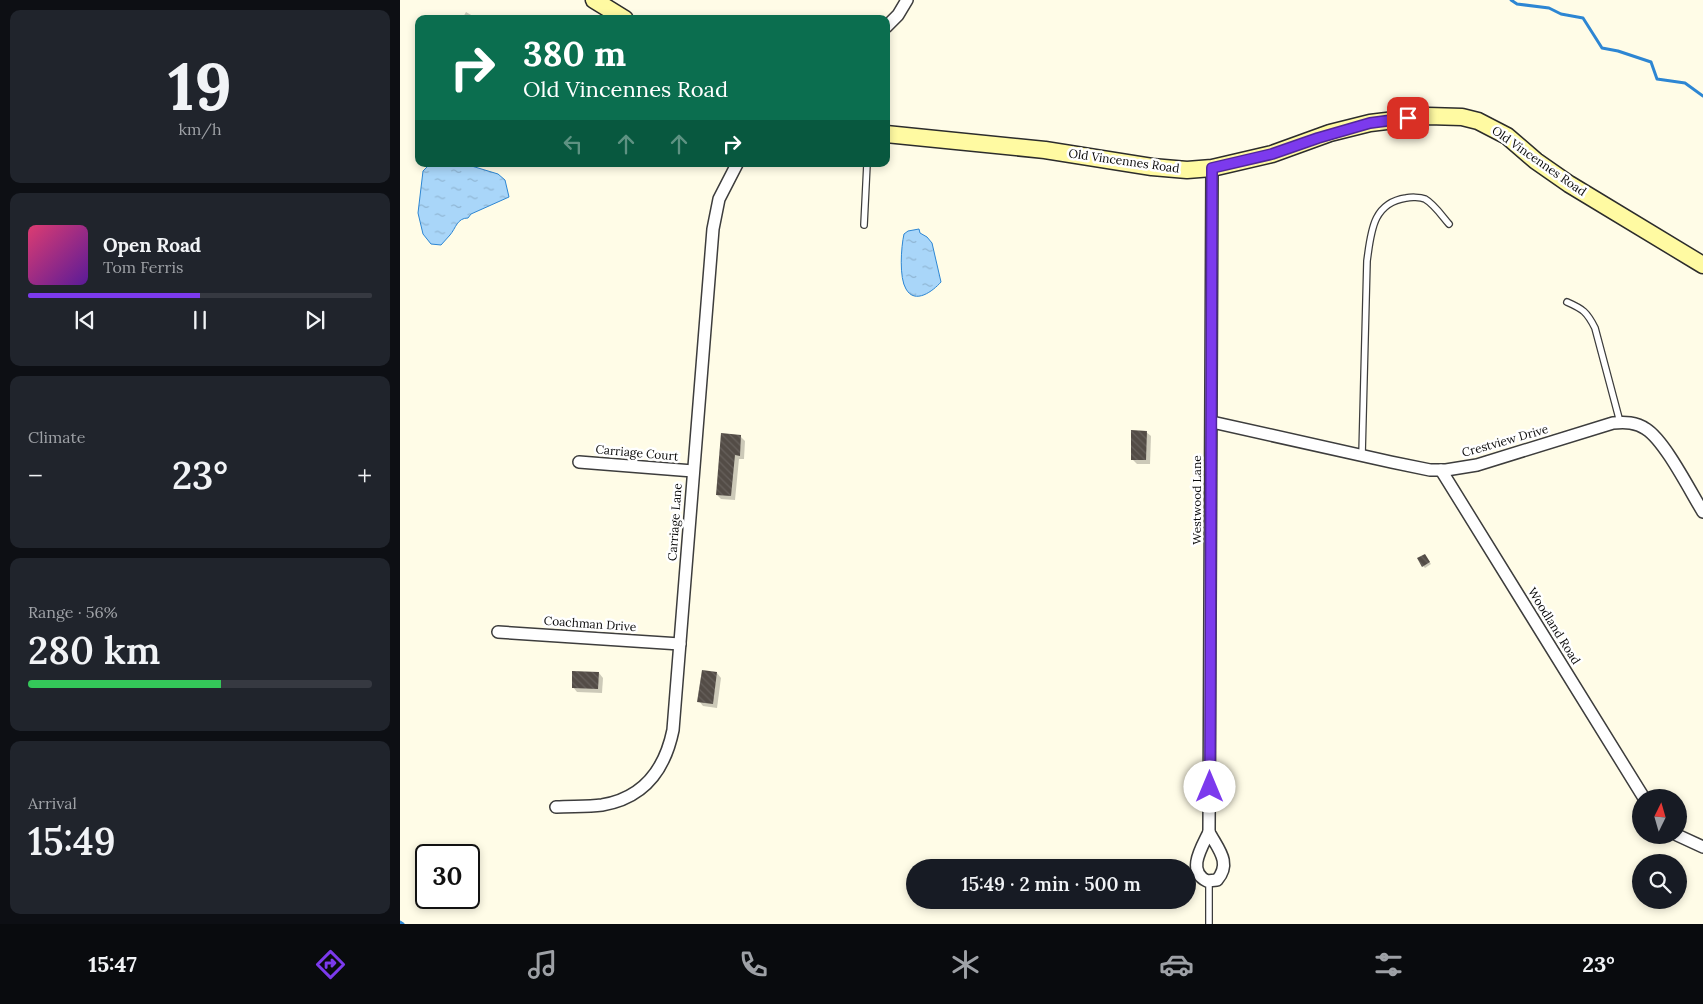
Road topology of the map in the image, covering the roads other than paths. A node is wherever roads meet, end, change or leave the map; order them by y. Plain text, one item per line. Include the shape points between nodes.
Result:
1 (594, 0) edge
2 (907, 0) edge
3 (618, 15) edge
4 (890, 23) edge
5 (890, 134) edge
6 (735, 167) edge
7 (867, 167) edge
8 (1212, 168) junction
9 (1449, 224) dead end
10 (864, 225) dead end
11 (1703, 265) edge
12 (1567, 302) dead end
13 (1212, 422) junction
14 (1620, 422) junction
15 (1362, 455) junction
16 (580, 462) dead end
17 (1441, 470) junction
18 (693, 471) junction
19 (1703, 512) edge
20 (498, 632) dead end
21 (680, 644) junction
22 (1638, 789) edge
23 (556, 806) dead end
24 (1208, 832) junction
25 (1688, 840) edge
26 (1703, 847) edge
27 (1209, 881) junction
28 (1209, 924) edge

1 - 3 street
2 - 4 street
5 - 8 street, Old Vincennes Road via 1045,150 1187,170
6 - 18 street, Carriage Lane via 719,199 712,229
7 - 10 lane
8 - 11 street, Old Vincennes Road via 1272,154 1370,123 1428,116 1462,117 1478,121 1507,136 1569,184
8 - 13 street, Westwood Lane
9 - 15 lane via 1424,199 1410,197 1395,199 1376,217 1367,261
12 - 14 lane via 1589,315
13 - 15 street, Crestview Drive
13 - 24 street, Westwood Lane
14 - 17 street, Crestview Drive via 1477,465
14 - 19 street via 1635,424 1653,434
15 - 17 street, Crestview Drive
16 - 18 street, Carriage Court
17 - 22 street, Woodland Road
18 - 21 street, Carriage Lane
20 - 21 street, Coachman Drive
21 - 23 street, Carriage Lane via 673,730 658,771 638,790 616,802
24 - 27 street, Westwood Lane via 1196,871 1203,880
24 - 27 street via 1224,864 1224,871 1216,880
25 - 26 street
27 - 28 lane

